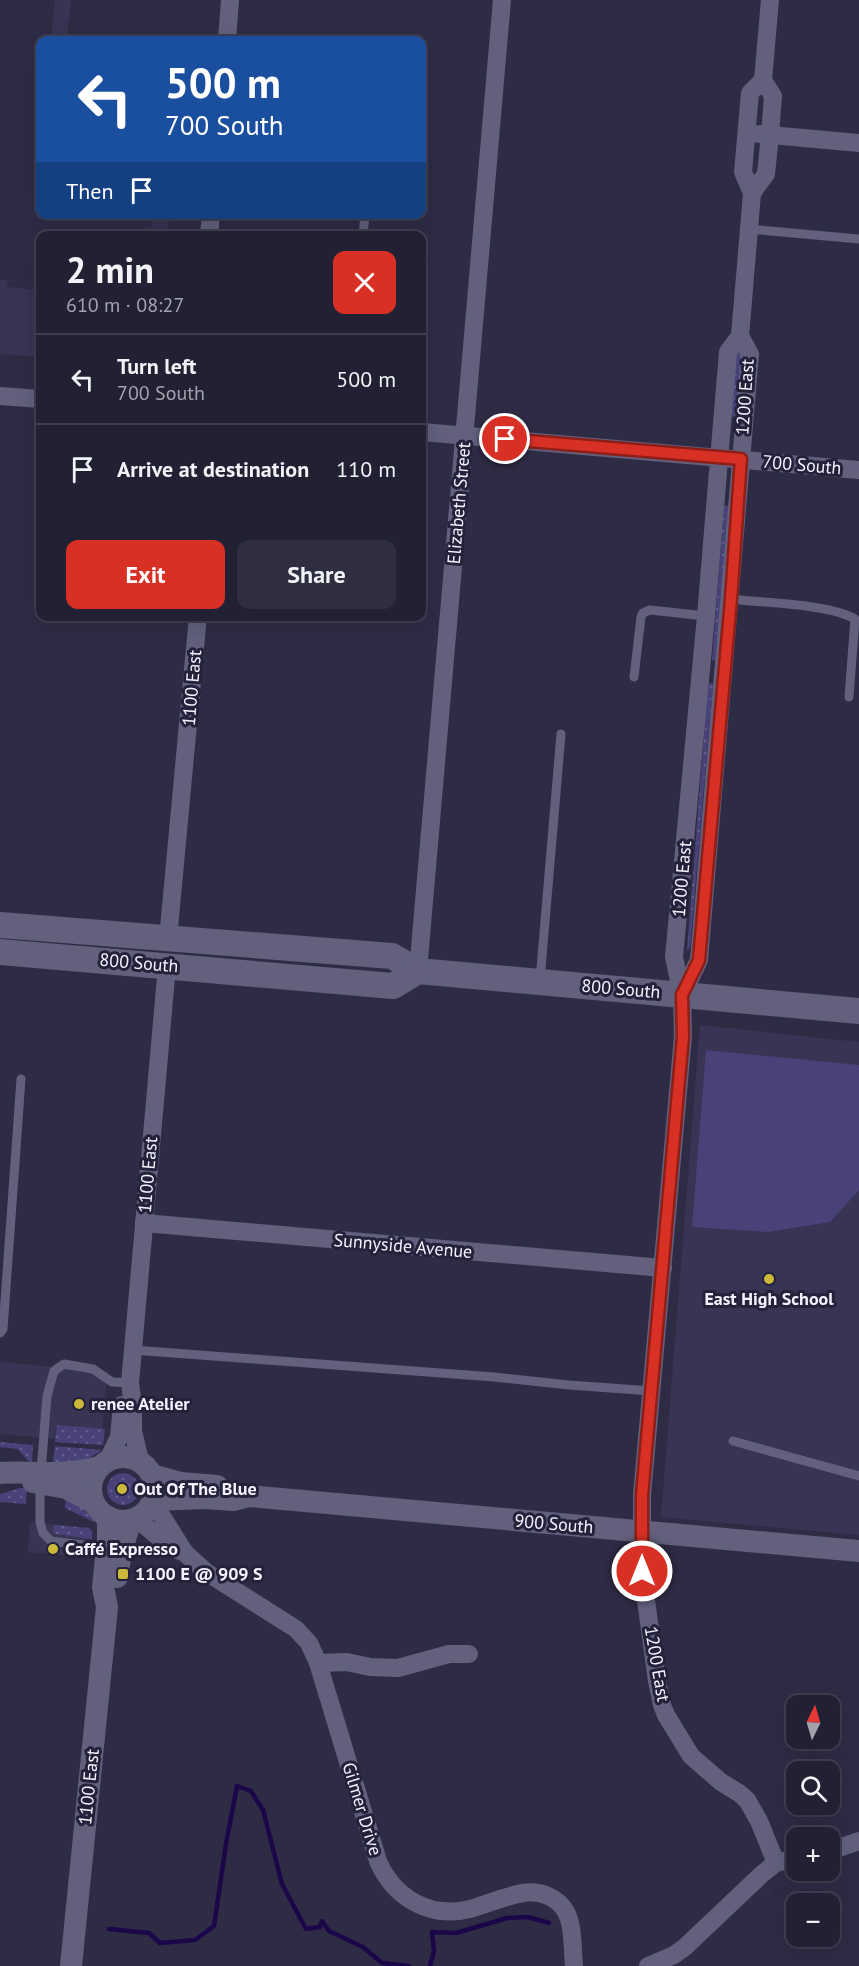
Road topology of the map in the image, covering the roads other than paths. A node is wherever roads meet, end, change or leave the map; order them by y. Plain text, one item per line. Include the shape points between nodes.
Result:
1 (230, 0) edge
2 (502, 0) edge
3 (770, 0) edge
4 (227, 36) edge
5 (763, 80) junction
6 (746, 133) junction
7 (770, 135) junction
8 (859, 143) edge
9 (752, 193) junction
10 (749, 229) junction
11 (859, 239) edge
12 (740, 336) junction
13 (0, 396) edge
14 (36, 399) edge
15 (426, 432) edge
16 (464, 436) junction
17 (720, 458) junction
18 (741, 459) junction
19 (859, 470) edge
20 (731, 599) junction
21 (706, 616) junction
22 (198, 621) edge
23 (701, 670) junction
24 (724, 672) junction
25 (634, 677) dead end
26 (849, 697) dead end
27 (561, 734) dead end
28 (0, 925) edge
29 (168, 939) junction
30 (0, 952) edge
31 (167, 966) junction
32 (418, 971) junction
33 (540, 982) junction
34 (682, 995) junction
35 (859, 1011) edge
36 (21, 1079) dead end
37 (144, 1223) junction
38 (663, 1268) junction
39 (0, 1333) edge
40 (133, 1350) junction
41 (130, 1383) junction
42 (652, 1392) junction
43 (733, 1441) dead end
44 (103, 1464) junction
45 (146, 1468) junction
46 (0, 1475) edge
47 (859, 1476) edge
48 (41, 1477) junction
49 (249, 1496) junction
50 (153, 1501) junction
51 (101, 1510) junction
52 (134, 1519) junction
53 (642, 1532) junction
54 (107, 1548) junction
55 (859, 1551) edge
56 (185, 1552) junction
57 (107, 1607) junction
58 (470, 1654) dead end
59 (318, 1663) junction
60 (859, 1841) edge
61 (840, 1848) edge
62 (786, 1860) edge
63 (776, 1863) junction
64 (72, 1966) edge
65 (574, 1966) edge
66 (648, 1966) edge

1 - 4 street
2 - 16 street, Elizabeth Street
3 - 5 street, 1200 East
5 - 6 street, 1200 East via 750,93
5 - 7 street, 1200 East via 773,96
6 - 7 street
6 - 9 street, 1200 East via 743,172
7 - 8 street
7 - 9 street, 1200 East via 766,174
9 - 10 street, 1200 East
10 - 11 lane
10 - 12 street, 1200 East
12 - 17 street, 1200 East via 728,352
12 - 18 street, 1200 East via 750,354
13 - 14 street
15 - 16 street, 700 South
16 - 17 street, 700 South
16 - 32 street, Elizabeth Street
17 - 18 street, 700 South
17 - 21 street, 1200 East
18 - 19 street, 700 South
18 - 20 street, 1200 East
20 - 24 street, 1200 East
20 - 26 lane via 847,614 855,619
21 - 23 street, 1200 East
21 - 25 lane via 650,610 643,613
22 - 29 street, 1100 East
23 - 24 lane
23 - 34 street, 1200 East via 674,957
24 - 34 street, 1200 East via 699,960
27 - 33 lane
28 - 29 main road, 800 South
29 - 32 main road, 800 South via 392,956
30 - 31 main road, 800 South
31 - 32 main road, 800 South via 393,986
31 - 37 street, 1100 East
32 - 33 main road, 800 South
33 - 34 main road, 800 South
34 - 35 main road, 800 South
34 - 38 street, 1200 East via 683,1036
36 - 39 lane
37 - 38 street, Sunnyside Avenue
37 - 40 street, 1100 East
38 - 42 street, 1200 East
40 - 41 street, 1100 East
40 - 42 lane
41 - 44 street, 1100 East via 118,1437
41 - 45 street, 1100 East via 133,1431
41 - 48 lane via 112,1382 93,1369 64,1364 54,1371 47,1396
42 - 53 street, 1200 East
43 - 47 lane
44 - 45 street via 129,1457
44 - 48 street via 88,1471
44 - 51 street via 92,1480 91,1495
45 - 49 street, 900 South via 182,1483 236,1488
45 - 50 street via 155,1487
46 - 48 street
48 - 51 street
48 - 54 lane via 43,1533 51,1541
49 - 50 street, 900 South via 233,1500
49 - 53 street, 900 South
50 - 52 street via 146,1512
50 - 56 street, Gilmer Drive
51 - 52 street via 123,1521
51 - 54 street, 1100 East
52 - 56 street, Gilmer Drive via 170,1546
52 - 57 street, 1100 East
53 - 55 street, 900 South
53 - 63 street, 1200 East via 642,1571 657,1681 666,1715 691,1756 747,1800
54 - 57 street, 1100 East via 103,1587
56 - 59 street, Gilmer Drive via 206,1572 296,1629 309,1643
57 - 64 street, 1100 East
58 - 59 street via 449,1654 391,1668
59 - 65 street, Gilmer Drive via 378,1862 388,1882 417,1905 442,1911 469,1909 522,1893 543,1893 560,1904 570,1921
60 - 61 street
62 - 63 street
63 - 66 street via 685,1947

